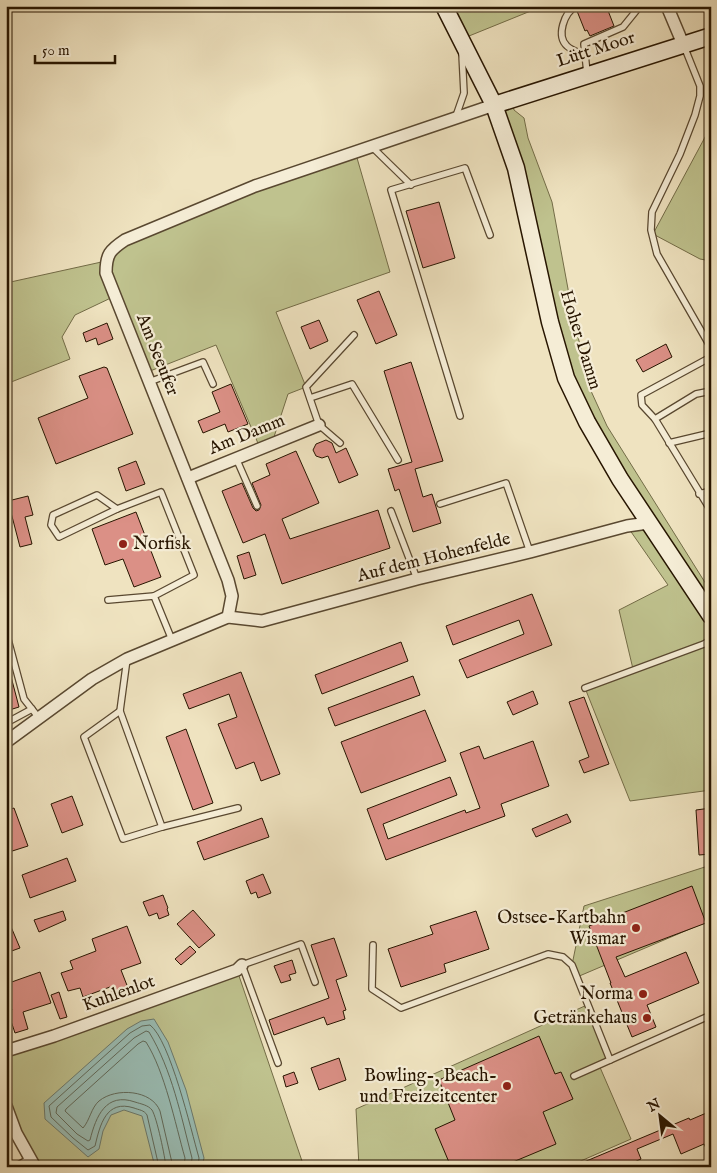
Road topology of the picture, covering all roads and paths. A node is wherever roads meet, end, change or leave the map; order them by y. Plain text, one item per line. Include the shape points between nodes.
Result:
1 (444, 6) edge
2 (576, 6) edge
3 (640, 6) edge
4 (667, 6) edge
5 (711, 36) edge
6 (461, 40) junction
7 (683, 44) junction
8 (585, 56) junction
9 (587, 74) junction
10 (494, 105) junction
11 (455, 119) junction
12 (371, 146) junction
13 (411, 185) junction
14 (490, 235) dead end
15 (354, 335) dead end
16 (711, 348) edge
17 (711, 357) edge
18 (149, 382) junction
19 (214, 384) dead end
20 (711, 391) edge
21 (310, 398) junction
22 (460, 416) dead end
23 (655, 419) junction
24 (319, 424) junction
25 (711, 433) edge
26 (669, 443) junction
27 (340, 444) dead end
28 (236, 458) junction
29 (398, 460) dead end
30 (188, 478) junction
31 (711, 491) edge
32 (699, 494) junction
33 (440, 504) dead end
34 (257, 506) dead end
35 (117, 509) junction
36 (391, 511) dead end
37 (711, 511) edge
38 (648, 523) junction
39 (530, 552) junction
40 (417, 579) junction
41 (154, 596) junction
42 (108, 600) dead end
43 (711, 616) edge
44 (228, 618) junction
45 (6, 632) edge
46 (172, 640) junction
47 (711, 640) edge
48 (127, 659) junction
49 (585, 688) dead end
50 (120, 711) junction
51 (35, 713) junction
52 (6, 723) edge
53 (6, 742) edge
54 (238, 808) dead end
55 (162, 827) junction
56 (373, 945) dead end
57 (242, 966) junction
58 (315, 982) dead end
59 (711, 1015) edge
60 (6, 1051) edge
61 (610, 1060) junction
62 (278, 1063) dead end
63 (574, 1076) dead end
64 (6, 1106) edge
65 (33, 1162) edge
66 (16, 1167) edge

1 - 6 main road, Hoher Damm
2 - 8 lane via 567,16 562,30 563,39 567,46
3 - 8 lane via 623,27 584,44
4 - 7 street
5 - 7 main road, Lütt Moor
6 - 10 main road, Hoher Damm
6 - 11 lane via 464,94
7 - 9 main road, Lütt Moor
7 - 16 lane via 700,86 700,96 680,154 652,212 651,230 657,254
8 - 9 lane
9 - 10 main road, Lütt Moor
10 - 11 street, Am Seeufer
10 - 38 main road, Hoher Damm via 516,168 550,322 566,378 586,422
11 - 12 street, Am Seeufer
12 - 13 lane
12 - 18 street, Am Seeufer via 255,186 125,240 111,250 106,261 106,273
13 - 14 lane via 465,168
13 - 22 lane via 391,190
15 - 21 lane via 306,387
17 - 23 lane via 641,395 642,406
18 - 19 lane via 203,362
18 - 30 street, Am Seeufer
20 - 23 lane via 696,394
21 - 24 lane
21 - 29 lane via 352,384
23 - 26 lane
24 - 27 lane
24 - 28 street, Am Damm
25 - 26 lane
26 - 32 lane
28 - 30 street, Am Damm
28 - 34 lane
30 - 44 street, Am Seeufer via 228,580 232,596
31 - 32 lane
32 - 37 lane
33 - 39 lane via 506,483
35 - 35 lane via 97,495 53,515 51,525 59,537
35 - 41 lane via 161,492 194,576
36 - 40 lane
38 - 39 street, Auf dem Hohenfelde
38 - 43 main road, Hoher Damm
39 - 40 street, Auf dem Hohenfelde
40 - 44 street, Auf dem Hohenfelde via 262,621
41 - 42 lane
41 - 46 lane
44 - 46 street
45 - 51 lane via 24,698
46 - 48 street
47 - 49 lane
48 - 50 lane
48 - 51 street
50 - 55 lane
50 - 55 lane via 84,737 123,839
51 - 52 lane
51 - 53 street
54 - 55 lane
56 - 61 lane via 372,989 401,1008 548,954 563,957 572,965
57 - 58 lane via 301,944
57 - 60 street, Kuhlenlot
57 - 62 lane
59 - 61 lane
61 - 63 lane
64 - 65 street via 16,1133
65 - 66 lane

